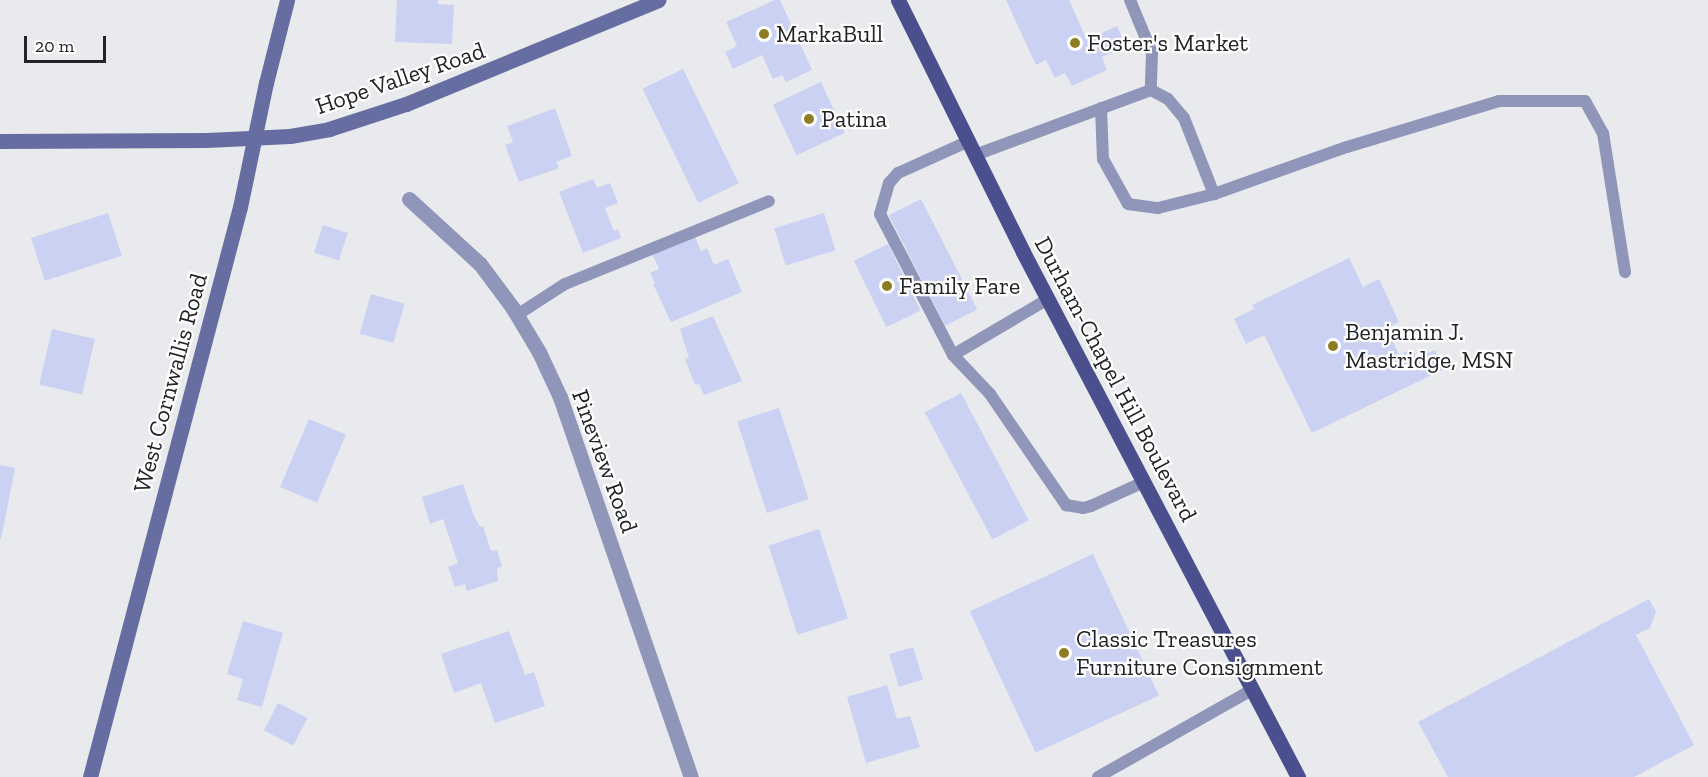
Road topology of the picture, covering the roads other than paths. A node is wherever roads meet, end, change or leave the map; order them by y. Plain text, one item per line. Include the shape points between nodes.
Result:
1 (287, 0) edge
2 (658, 0) edge
3 (898, 0) edge
4 (1130, 0) edge
5 (1151, 90) junction
6 (1101, 108) junction
7 (254, 138) junction
8 (0, 141) edge
9 (972, 148) junction
10 (1214, 194) junction
11 (410, 199) dead end
12 (769, 201) dead end
13 (1625, 272) dead end
14 (1048, 299) junction
15 (517, 315) junction
16 (953, 355) junction
17 (1144, 482) junction
18 (1252, 690) junction
19 (90, 777) edge
20 (691, 777) edge
21 (1098, 777) edge
22 (1298, 777) edge

1 - 7 street, West Cornwallis Road
2 - 7 street, Hope Valley Road via 396,108 329,129
3 - 9 main road, Durham-Chapel Hill Boulevard
4 - 5 lane via 1152,52
5 - 6 lane
5 - 10 lane via 1168,99 1184,118
6 - 9 lane
6 - 10 lane via 1103,159 1128,204 1158,208
7 - 8 street, Hope Valley Road
7 - 19 street, West Cornwallis Road via 240,207
9 - 14 main road, Durham-Chapel Hill Boulevard
9 - 16 lane via 898,173 889,183 880,214
10 - 13 lane via 1347,147 1499,101 1585,101 1603,133
11 - 15 street, Pineview Road via 480,264
12 - 15 lane via 565,284
14 - 16 lane
14 - 17 main road, Durham-Chapel Hill Boulevard
15 - 20 street, Pineview Road via 560,396
16 - 17 lane via 990,394 1066,505 1091,506
17 - 18 main road, Durham-Chapel Hill Boulevard
18 - 21 lane
18 - 22 main road, Durham-Chapel Hill Boulevard

